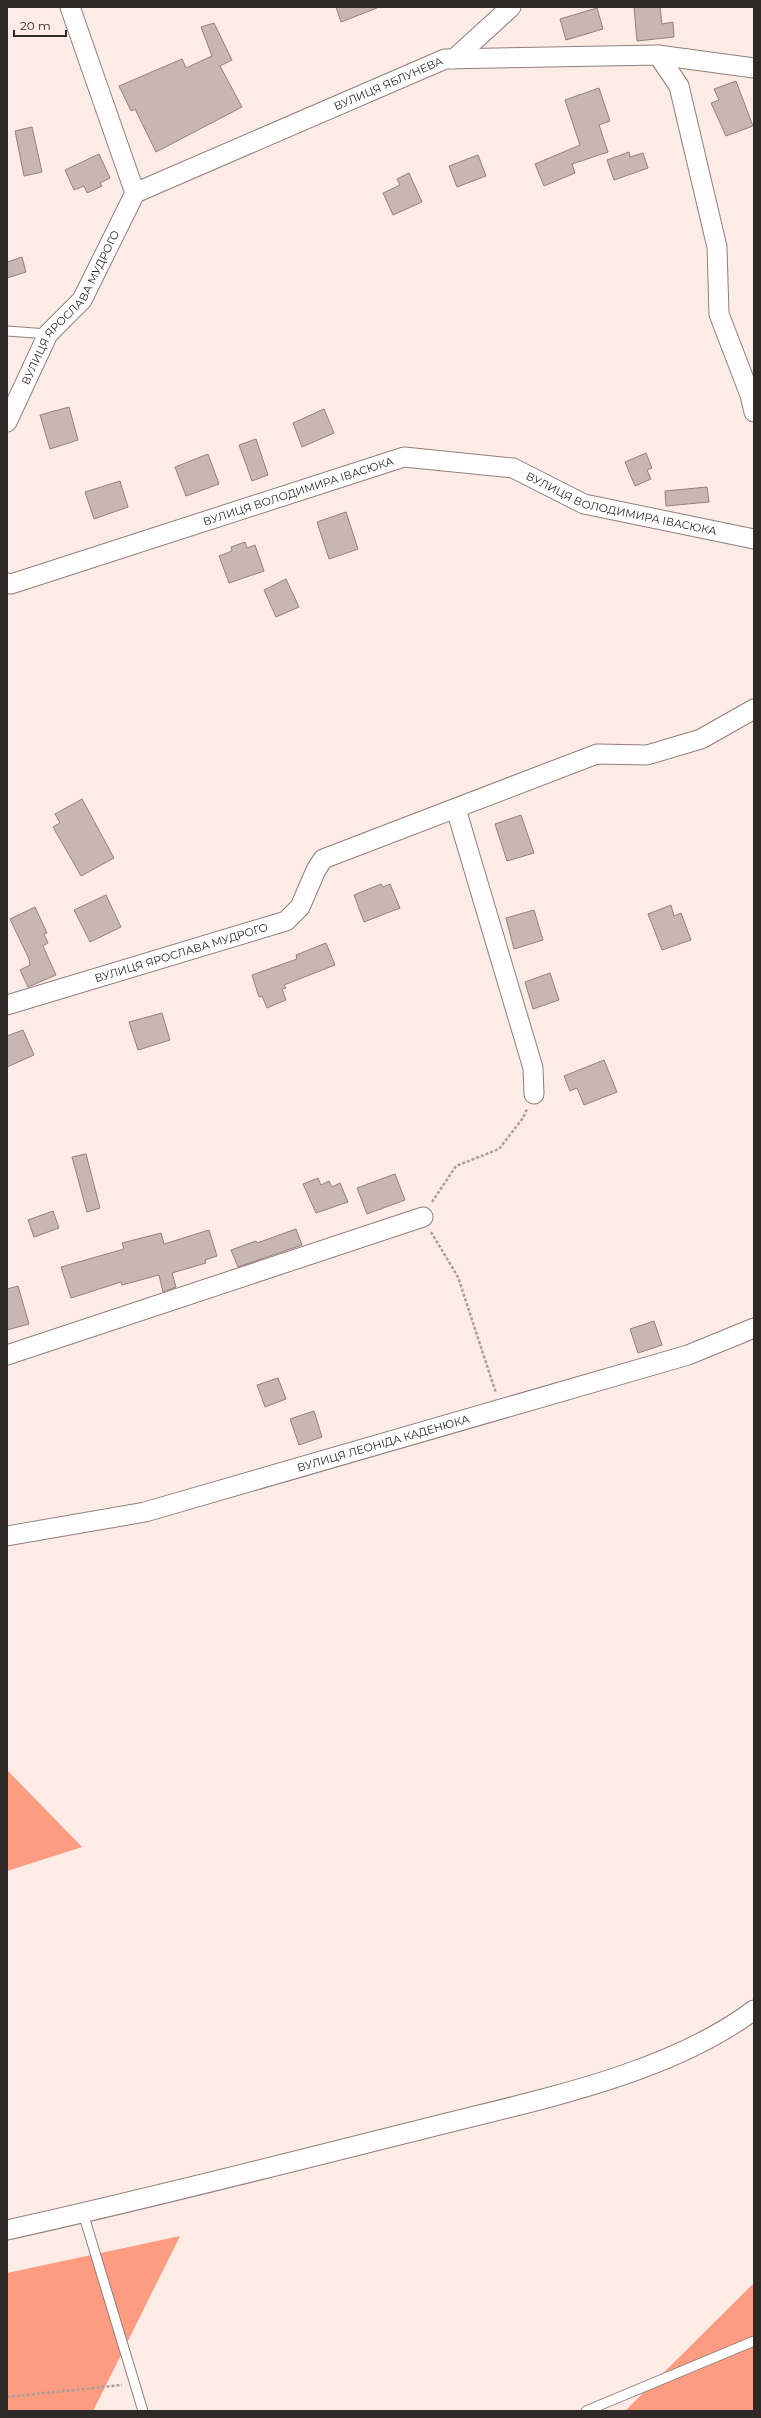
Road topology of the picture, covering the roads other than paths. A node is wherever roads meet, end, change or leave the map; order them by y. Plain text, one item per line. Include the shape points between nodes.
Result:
1 (70, 7) edge
2 (511, 7) edge
3 (658, 55) junction
4 (454, 59) junction
5 (754, 68) edge
6 (135, 194) junction
7 (7, 331) edge
8 (48, 334) junction
9 (754, 412) edge
10 (7, 422) edge
11 (754, 539) edge
12 (7, 583) edge
13 (754, 709) edge
14 (456, 809) junction
15 (7, 1006) edge
16 (534, 1094) road end
17 (422, 1217) road end
18 (754, 1328) edge
19 (7, 1355) edge
20 (7, 1536) edge
21 (754, 2010) edge
22 (83, 2213) junction
23 (7, 2230) edge
24 (754, 2341) edge
25 (143, 2411) edge
26 (586, 2411) edge

1 - 6 street
2 - 4 street
3 - 4 street, ВУЛИЦЯ ЯБЛУНЕВА
3 - 5 street, ВУЛИЦЯ ЯБЛУНЕВА
3 - 9 street via 679,86 717,247 719,314
4 - 6 street, ВУЛИЦЯ ЯБЛУНЕВА via 445,59
6 - 8 street, ВУЛИЦЯ ЯРОСЛАВА МУДРОГО via 82,300
7 - 8 lane
8 - 10 street, ВУЛИЦЯ ЯРОСЛАВА МУДРОГО
11 - 12 street, ВУЛИЦЯ ВОЛОДИМИРА ІВАСЮКА via 584,504 513,468 404,457 116,552 11,584
13 - 14 street via 701,739 647,755 597,754
14 - 15 street, ВУЛИЦЯ ЯРОСЛАВА МУДРОГО via 323,858 300,907 286,921
14 - 16 street via 533,1068
17 - 19 street
18 - 20 street, ВУЛИЦЯ ЛЕОНІДА КАДЕНЮКА via 688,1355 145,1512
21 - 22 street via 729,2029 681,2051 584,2087
22 - 23 street
22 - 25 lane
24 - 26 lane

